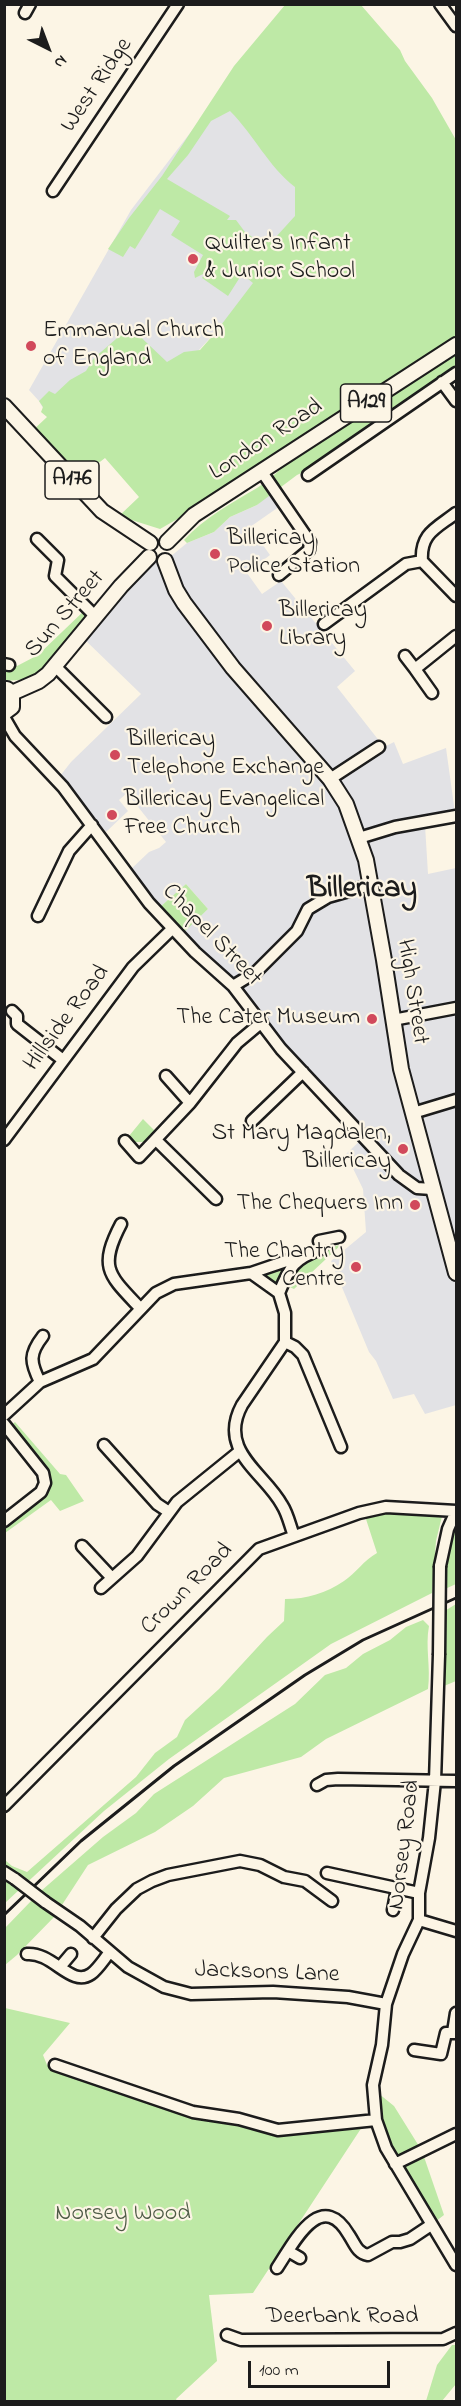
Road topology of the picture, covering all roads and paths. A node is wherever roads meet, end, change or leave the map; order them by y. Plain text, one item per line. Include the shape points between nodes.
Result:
1 (178, 4) edge
2 (440, 4) edge
3 (456, 26) edge
4 (53, 191) dead end
5 (456, 345) edge
6 (456, 373) edge
7 (442, 382) junction
8 (456, 400) edge
9 (4, 406) edge
10 (262, 472) junction
11 (308, 475) dead end
12 (456, 513) edge
13 (37, 539) dead end
14 (168, 542) junction
15 (149, 550) junction
16 (165, 561) junction
17 (422, 561) junction
18 (279, 575) dead end
19 (456, 596) edge
20 (96, 617) junction
21 (324, 624) dead end
22 (456, 636) edge
23 (405, 656) dead end
24 (55, 666) junction
25 (415, 669) junction
26 (8, 690) edge
27 (432, 693) dead end
28 (4, 715) edge
29 (106, 717) dead end
30 (378, 747) dead end
31 (330, 780) junction
32 (456, 816) edge
33 (92, 825) junction
34 (359, 838) junction
35 (370, 885) junction
36 (38, 916) dead end
37 (172, 929) junction
38 (233, 986) junction
39 (456, 1008) edge
40 (12, 1011) dead end
41 (393, 1020) junction
42 (262, 1022) junction
43 (63, 1060) junction
44 (303, 1072) junction
45 (166, 1076) dead end
46 (456, 1100) edge
47 (190, 1104) junction
48 (413, 1113) junction
49 (252, 1121) dead end
50 (5, 1138) edge
51 (156, 1140) junction
52 (125, 1141) dead end
53 (432, 1189) junction
54 (216, 1199) dead end
55 (121, 1224) dead end
56 (339, 1237) dead end
57 (301, 1256) junction
58 (251, 1273) junction
59 (456, 1273) edge
60 (279, 1293) junction
61 (140, 1308) junction
62 (43, 1336) dead end
63 (285, 1341) junction
64 (40, 1382) junction
65 (4, 1415) edge
66 (4, 1424) edge
67 (104, 1445) dead end
68 (341, 1447) dead end
69 (240, 1450) junction
70 (456, 1511) edge
71 (169, 1512) junction
72 (4, 1521) edge
73 (294, 1536) junction
74 (82, 1546) dead end
75 (112, 1578) junction
76 (101, 1588) dead end
77 (456, 1781) edge
78 (435, 1782) junction
79 (316, 1785) dead end
80 (4, 1806) edge
81 (4, 1872) edge
82 (327, 1873) dead end
83 (398, 1889) junction
84 (419, 1893) junction
85 (332, 1901) dead end
86 (393, 1910) dead end
87 (419, 1920) junction
88 (456, 1931) edge
89 (93, 1938) junction
90 (110, 1952) junction
91 (27, 1954) dead end
92 (71, 1954) dead end
93 (60, 1967) junction
94 (386, 2004) junction
95 (456, 2013) edge
96 (455, 2032) edge
97 (414, 2050) dead end
98 (55, 2065) dead end
99 (193, 2112) junction
100 (376, 2120) junction
101 (188, 2122) dead end
102 (456, 2134) edge
103 (395, 2164) junction
104 (431, 2225) junction
105 (288, 2252) junction
106 (300, 2258) dead end
107 (456, 2265) edge
108 (277, 2268) dead end
109 (456, 2333) edge
110 (227, 2335) dead end

1 - 4 street, West Ridge
2 - 3 street
5 - 10 main road, London Road / A129
6 - 7 street
7 - 8 street
7 - 11 street
9 - 15 main road, A176 via 102,511
10 - 14 main road, London Road / A129 via 194,515
10 - 18 street via 310,542 309,550
12 - 17 street via 430,531 422,545
13 - 20 street via 58,560 56,576
14 - 15 main road via 157,539
14 - 16 main road via 171,551
15 - 16 main road via 157,562
15 - 20 main road, Sun Street
16 - 31 main road, High Street via 176,590 215,645
17 - 19 street
17 - 21 street via 406,564
20 - 24 main road, Sun Street
22 - 25 street
23 - 25 street
24 - 26 main road, Sun Street via 39,681
24 - 29 street
25 - 27 street
26 - 28 main road via 12,707
28 - 33 street, Chapel Street via 15,736
30 - 31 street
31 - 34 main road, High Street via 346,804
32 - 34 street
33 - 36 street via 69,851
33 - 37 street, Chapel Street
34 - 35 main road, High Street
35 - 38 street via 328,897 308,909 297,932 268,961
35 - 41 main road, High Street
37 - 38 street, Chapel Street
37 - 43 street, Hillside Road via 133,967
38 - 42 street, Chapel Street
39 - 41 street
40 - 43 street via 17,1024
41 - 48 main road, High Street via 400,1069
42 - 44 street, Chapel Street
42 - 47 street via 225,1056
43 - 50 street, Hillside Road
44 - 49 street
44 - 53 street, Chapel Street via 399,1175 417,1188
45 - 47 street
46 - 48 street
47 - 51 street
48 - 53 main road, High Street
51 - 52 street via 139,1157
51 - 54 street
53 - 59 main road, High Street
55 - 61 street via 108,1252 107,1264 119,1286
56 - 57 street via 319,1241 321,1249
57 - 58 street
57 - 60 street
58 - 60 street
58 - 61 street via 174,1284 156,1293
60 - 63 street via 285,1313
61 - 64 street via 93,1359
62 - 64 street via 31,1356
63 - 68 street via 303,1355
63 - 69 street via 235,1417
64 - 65 street
66 - 72 street via 43,1473 45,1484 41,1492
67 - 71 street via 157,1504
69 - 71 street
69 - 73 street via 282,1505
70 - 73 street, Crown Road via 386,1507
70 - 78 street, Norsey Road, bridge via 440,1566
71 - 75 street via 137,1556
73 - 80 street, Crown Road via 254,1553
74 - 75 street
75 - 76 street
77 - 78 street
78 - 79 street via 338,1779
78 - 84 street, Norsey Road
81 - 89 street, Jacksons Lane, bridge
82 - 83 street
83 - 84 street
83 - 86 street
84 - 87 street, Norsey Road
85 - 89 street via 305,1881 240,1861 152,1881 116,1909
87 - 88 street
87 - 94 street, Norsey Road
89 - 90 street, Jacksons Lane
90 - 93 street via 86,1977 74,1977
90 - 94 street, Jacksons Lane via 141,1976 164,1988 191,1995 273,1992
91 - 93 street via 37,1953
92 - 93 street
94 - 100 street, Norsey Road via 373,2085
95 - 96 street
96 - 97 street via 446,2033 441,2054
98 - 99 street
99 - 100 street via 241,2116 278,2130
99 - 101 street
100 - 103 street, Norsey Road
102 - 103 street
103 - 104 street, Norsey Road
104 - 105 street via 410,2239 365,2254 358,2251 339,2223 316,2217
104 - 107 street, Norsey Road
105 - 106 street
105 - 108 street
109 - 110 street, Deerbank Road via 443,2339 241,2340

